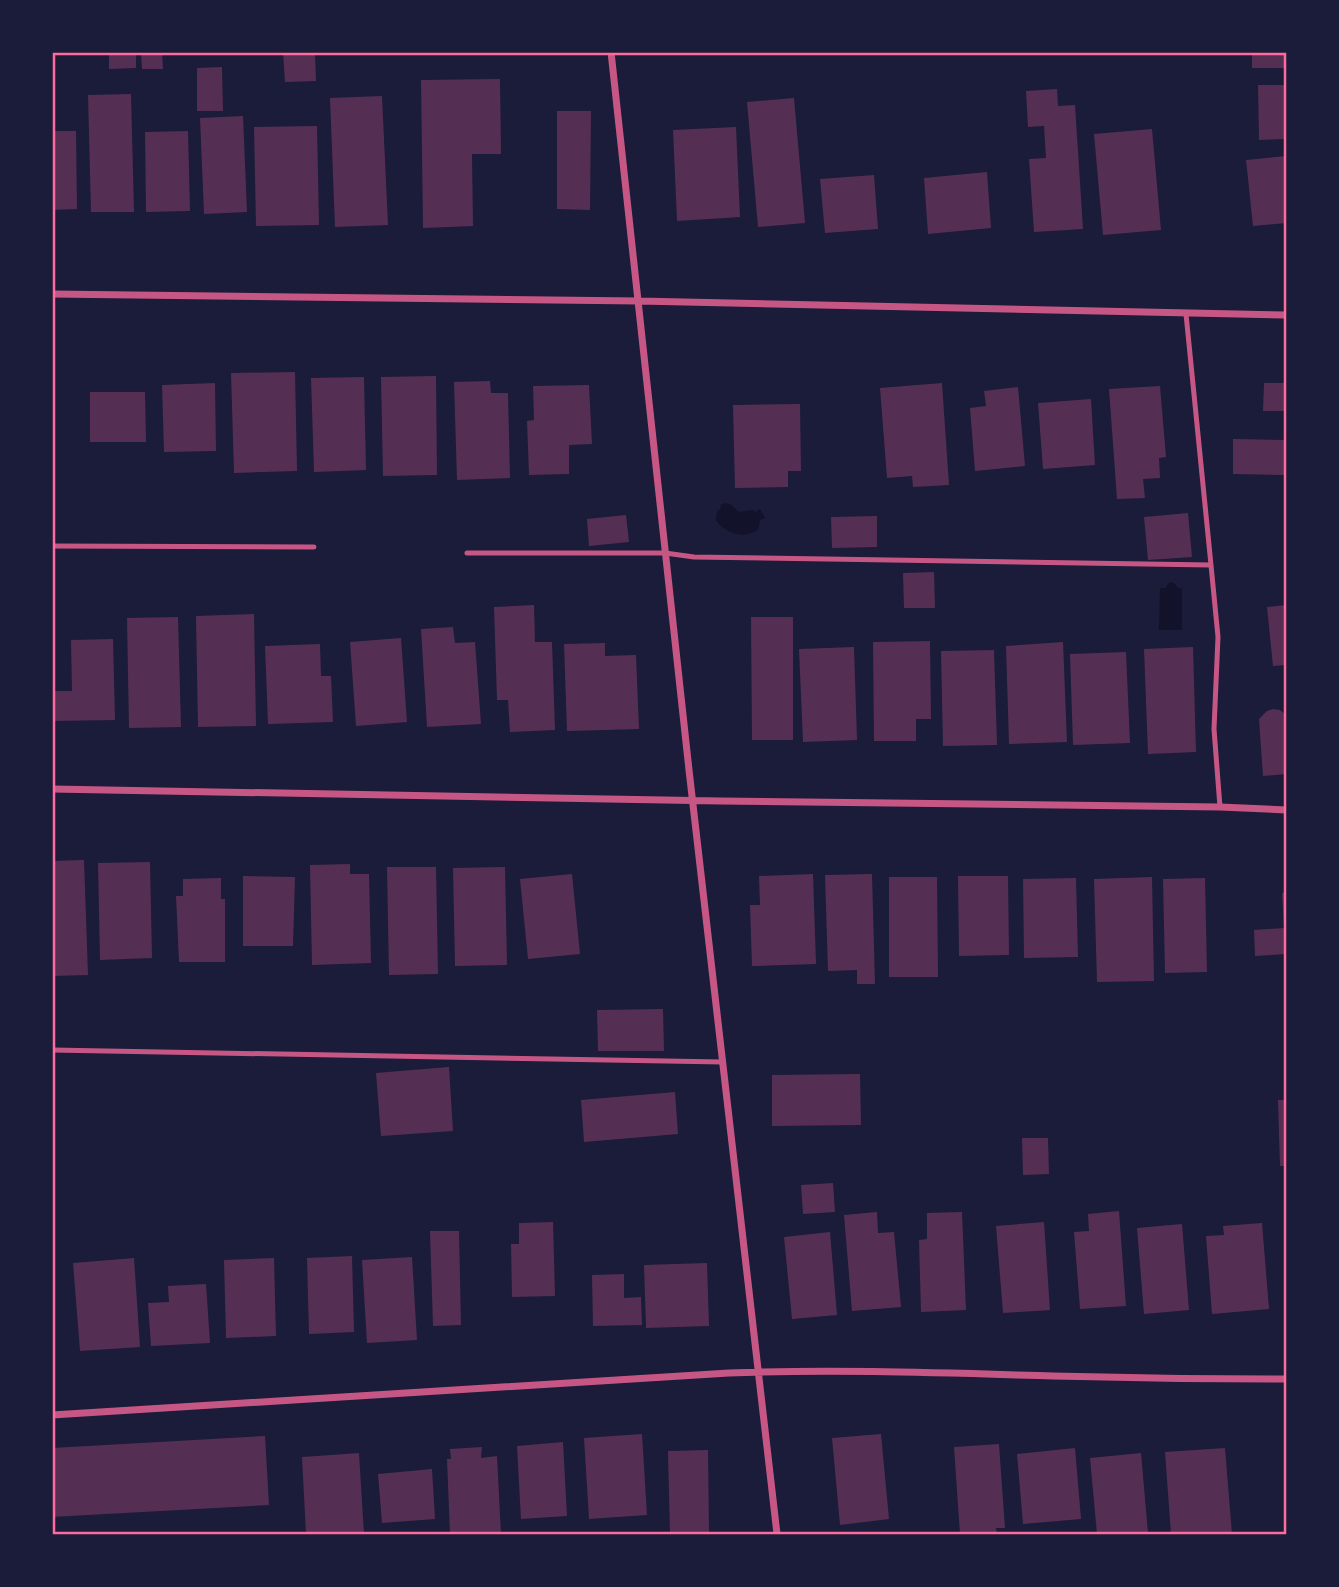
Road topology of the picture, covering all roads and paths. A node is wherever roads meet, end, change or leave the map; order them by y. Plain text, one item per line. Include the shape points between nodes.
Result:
1 (611, 52) edge
2 (52, 294) edge
3 (639, 302) junction
4 (1186, 314) junction
5 (1286, 315) edge
6 (52, 546) edge
7 (314, 547) dead end
8 (467, 553) dead end
9 (665, 553) junction
10 (1211, 565) junction
11 (52, 789) edge
12 (693, 801) junction
13 (1220, 807) junction
14 (1286, 810) edge
15 (52, 1050) edge
16 (723, 1062) junction
17 (760, 1372) junction
18 (1286, 1380) edge
19 (52, 1415) edge
20 (777, 1535) edge

1 - 3 street
2 - 3 street
3 - 4 street
3 - 9 street
4 - 5 street
4 - 10 lane
6 - 7 lane
8 - 9 lane
9 - 10 lane
9 - 12 street
10 - 13 lane via 1218,637 1214,729
11 - 12 street
12 - 13 street
12 - 16 street
13 - 14 street
15 - 16 lane
16 - 17 street
17 - 18 street
17 - 19 street
17 - 20 street

